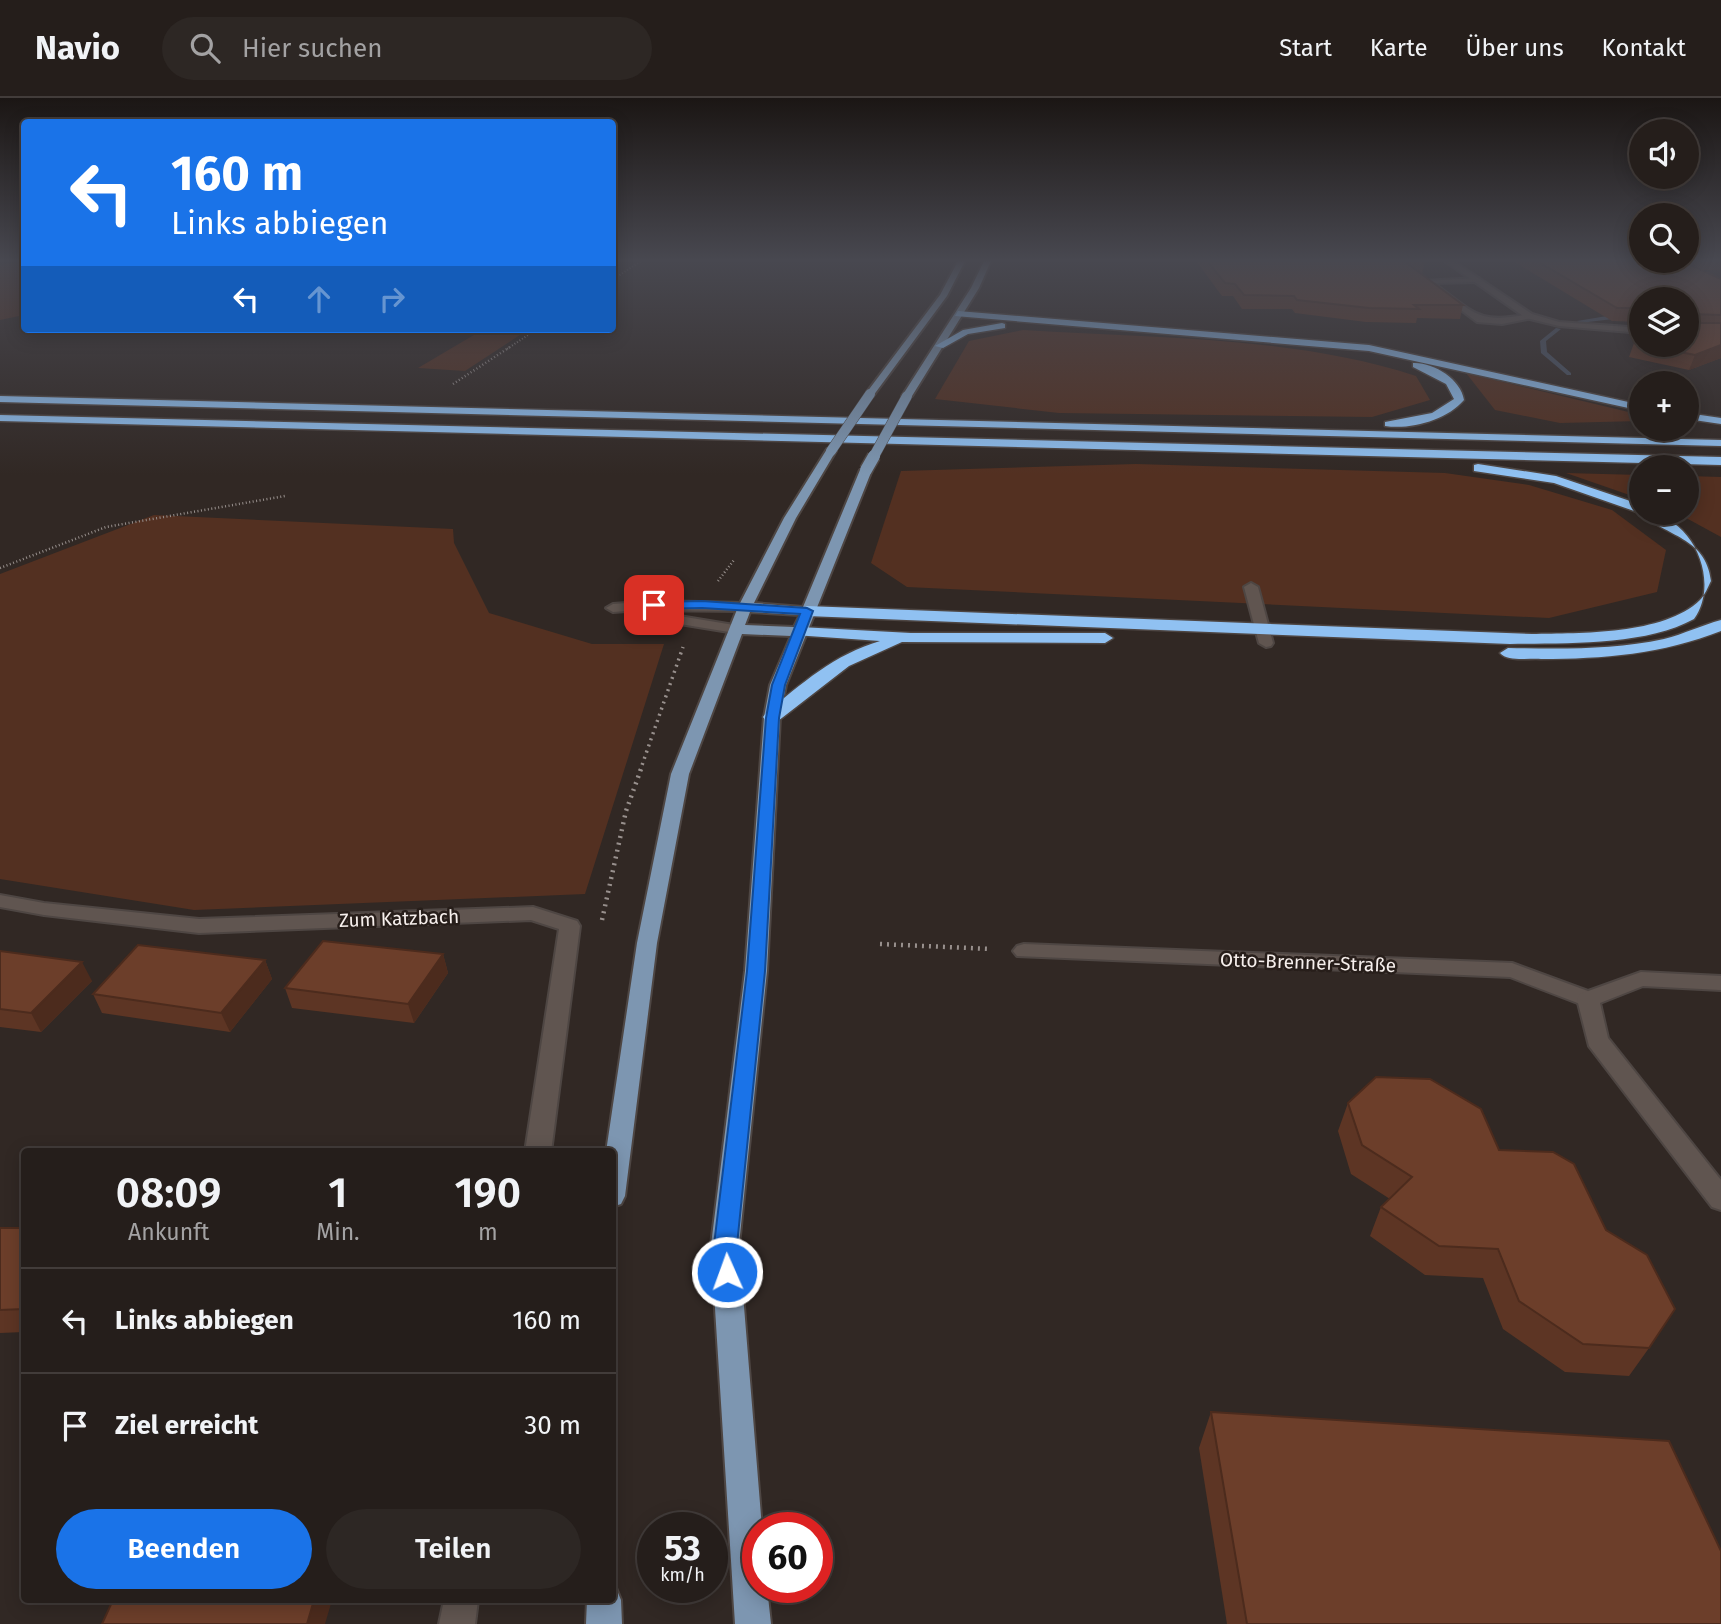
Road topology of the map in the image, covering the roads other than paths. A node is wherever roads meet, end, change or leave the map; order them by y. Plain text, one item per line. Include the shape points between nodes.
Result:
1 (929, 332) edge
2 (942, 332) edge
3 (968, 332) edge
4 (1127, 332) edge
5 (1165, 332) edge
6 (940, 346) junction
7 (0, 399) edge
8 (1629, 405) edge
9 (0, 418) edge
10 (1699, 418) edge
11 (1721, 421) edge
12 (1310, 432) junction
13 (1721, 443) edge
14 (1259, 450) junction
15 (1721, 461) edge
16 (1629, 504) edge
17 (1670, 525) edge
18 (1251, 587) dead end
19 (745, 607) junction
20 (807, 611) junction
21 (1721, 625) edge
22 (735, 629) junction
23 (800, 632) junction
24 (1264, 636) junction
25 (911, 638) junction
26 (772, 718) junction
27 (0, 901) edge
28 (1024, 951) road end
29 (1721, 983) edge
30 (1588, 999) junction
31 (539, 1148) edge
32 (616, 1167) edge
33 (1721, 1199) edge
34 (460, 1603) edge
35 (604, 1603) edge
36 (457, 1624) edge
37 (604, 1624) edge
38 (753, 1624) edge

1 - 19 main road, bridge via 870,394 820,467
2 - 6 main road
3 - 6 highway
4 - 12 highway via 1354,351 1432,371 1459,393 1457,404 1432,417
5 - 8 highway via 1321,343 1428,359
6 - 20 main road, bridge via 866,470
7 - 12 highway
9 - 14 highway
10 - 11 highway
12 - 13 highway
14 - 15 highway
14 - 16 highway via 1498,470 1573,485
17 - 24 highway via 1692,538 1713,561 1719,575 1717,590 1709,602 1680,620 1655,628 1510,639
18 - 24 street
19 - 20 main road
19 - 22 main road
19 - 22 street via 613,608
20 - 23 main road
20 - 24 highway
21 - 24 highway via 1660,644 1583,653 1467,652
22 - 23 main road
22 - 32 main road via 680,774 647,943
23 - 25 highway
23 - 26 main road via 778,685
24 - 25 highway
25 - 26 highway via 874,647 836,665
26 - 38 main road via 756,971 725,1245
27 - 31 street, Zum Katzbach via 200,926 534,913 570,926
28 - 30 street, Otto-Brenner-Straße via 1512,970
29 - 30 street via 1641,979
30 - 33 street via 1597,1040
34 - 36 street
35 - 37 main road

